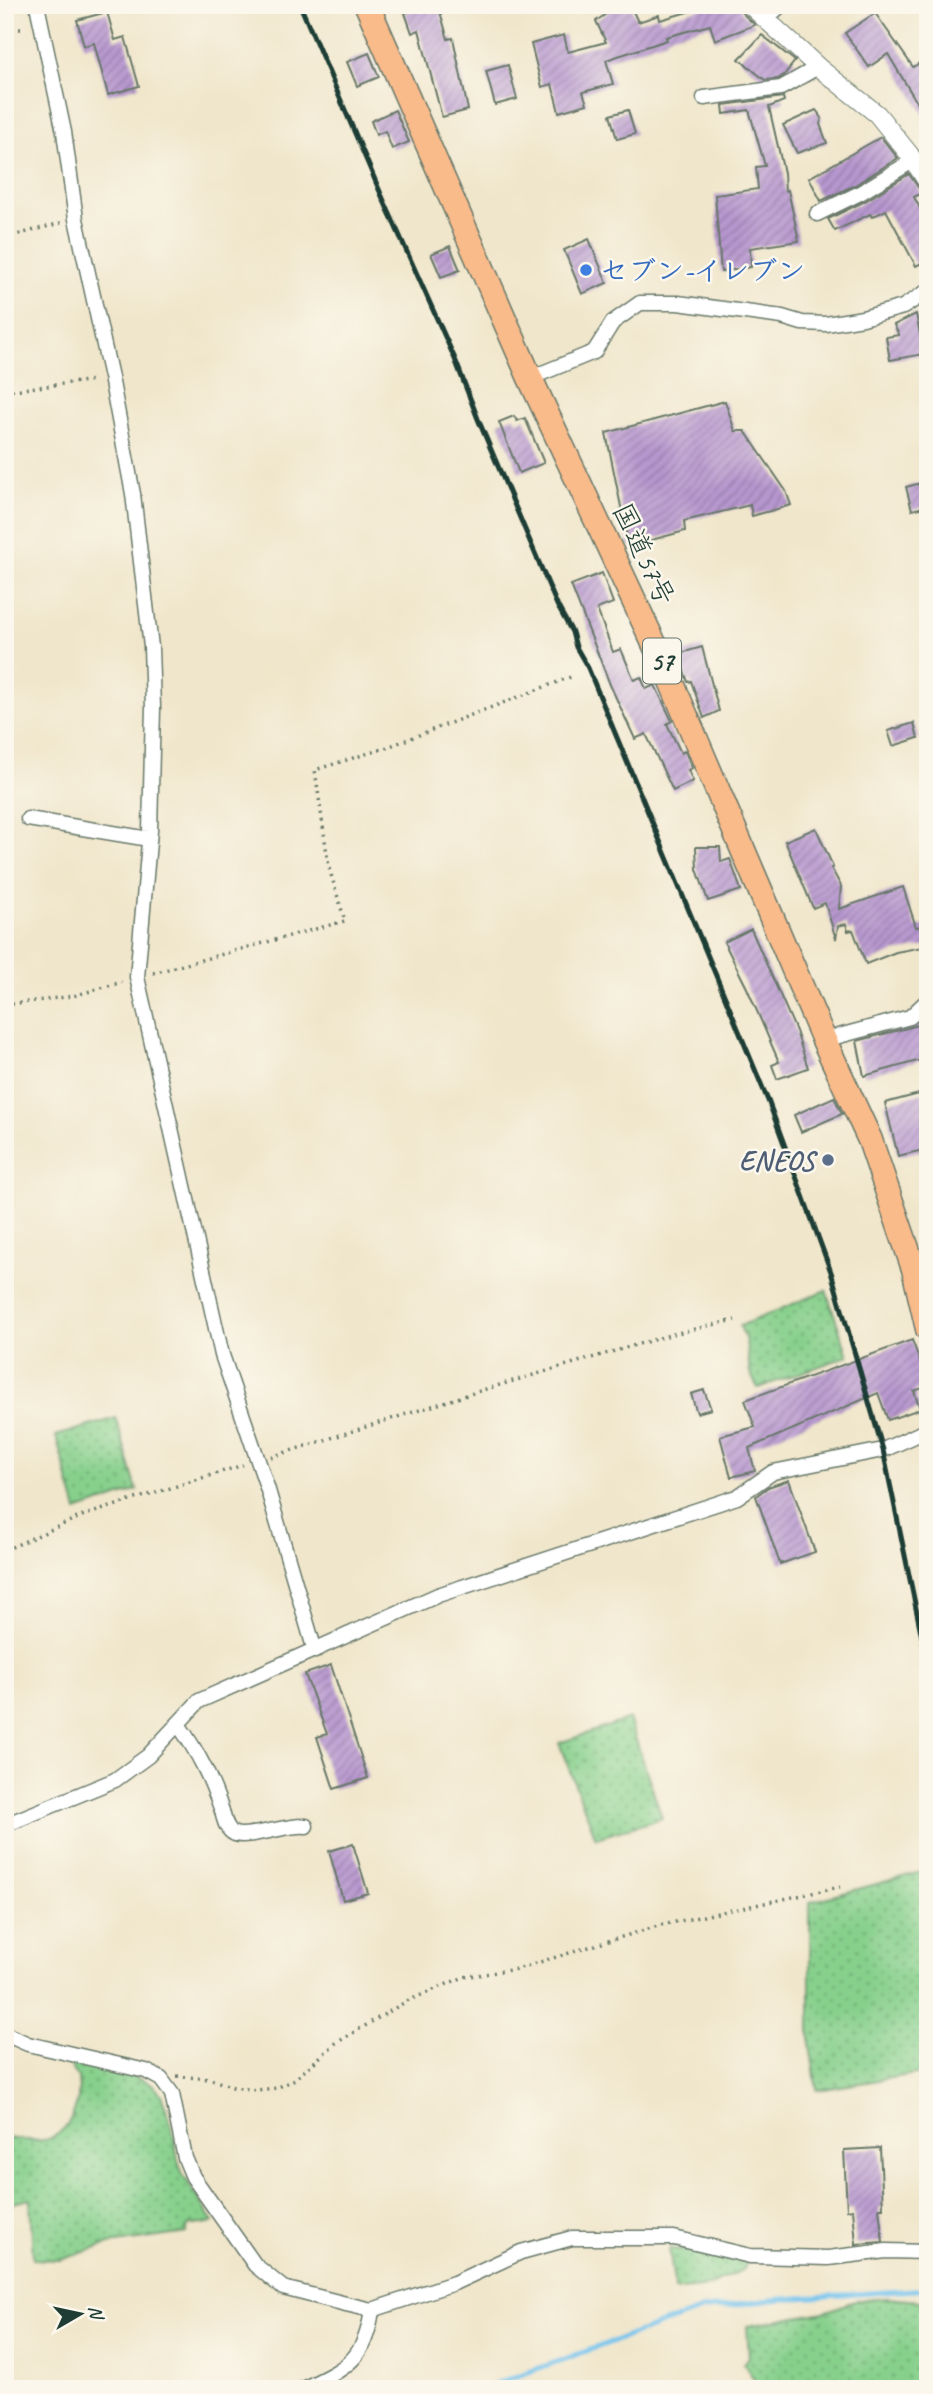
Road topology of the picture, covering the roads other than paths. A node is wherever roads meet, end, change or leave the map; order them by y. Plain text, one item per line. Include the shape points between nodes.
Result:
1 (37, 5) edge
2 (367, 5) edge
3 (750, 5) edge
4 (781, 5) edge
5 (765, 20) junction
6 (818, 68) junction
7 (704, 98) dead end
8 (914, 160) junction
9 (928, 183) edge
10 (817, 215) dead end
11 (928, 291) edge
12 (530, 377) junction
13 (28, 819) dead end
14 (149, 839) junction
15 (928, 1000) edge
16 (824, 1040) junction
17 (921, 1267) edge
18 (928, 1329) edge
19 (928, 1430) edge
20 (315, 1651) junction
21 (178, 1724) junction
22 (5, 1825) edge
23 (306, 1826) dead end
24 (5, 2035) edge
25 (928, 2252) edge
26 (372, 2310) junction
27 (303, 2389) edge

1 - 14 street via 133,494 151,647
2 - 12 highway, 国道57号 / 57
3 - 5 street
4 - 5 street
5 - 6 street
6 - 7 street via 781,88
6 - 8 street via 877,114
8 - 9 street
8 - 10 street
11 - 12 street via 903,307 825,324 678,303 639,303 612,322 594,352
12 - 16 highway, 国道57号 / 57 via 665,667
13 - 14 street
14 - 20 street via 137,977 222,1355
15 - 16 street via 910,1017
16 - 17 highway, 国道57号 / 57
17 - 18 highway, 国道57号 / 57
19 - 20 street via 883,1450 773,1472 737,1497 438,1595
20 - 21 street via 199,1701
21 - 22 street via 148,1756 115,1780
21 - 23 street via 210,1776 226,1826 235,1834
24 - 26 street via 146,2071 161,2080 172,2094 193,2178 255,2265 283,2288
25 - 26 street via 886,2251 828,2258 750,2256 674,2238 572,2238 521,2252 454,2283
26 - 27 street via 359,2353 340,2372

